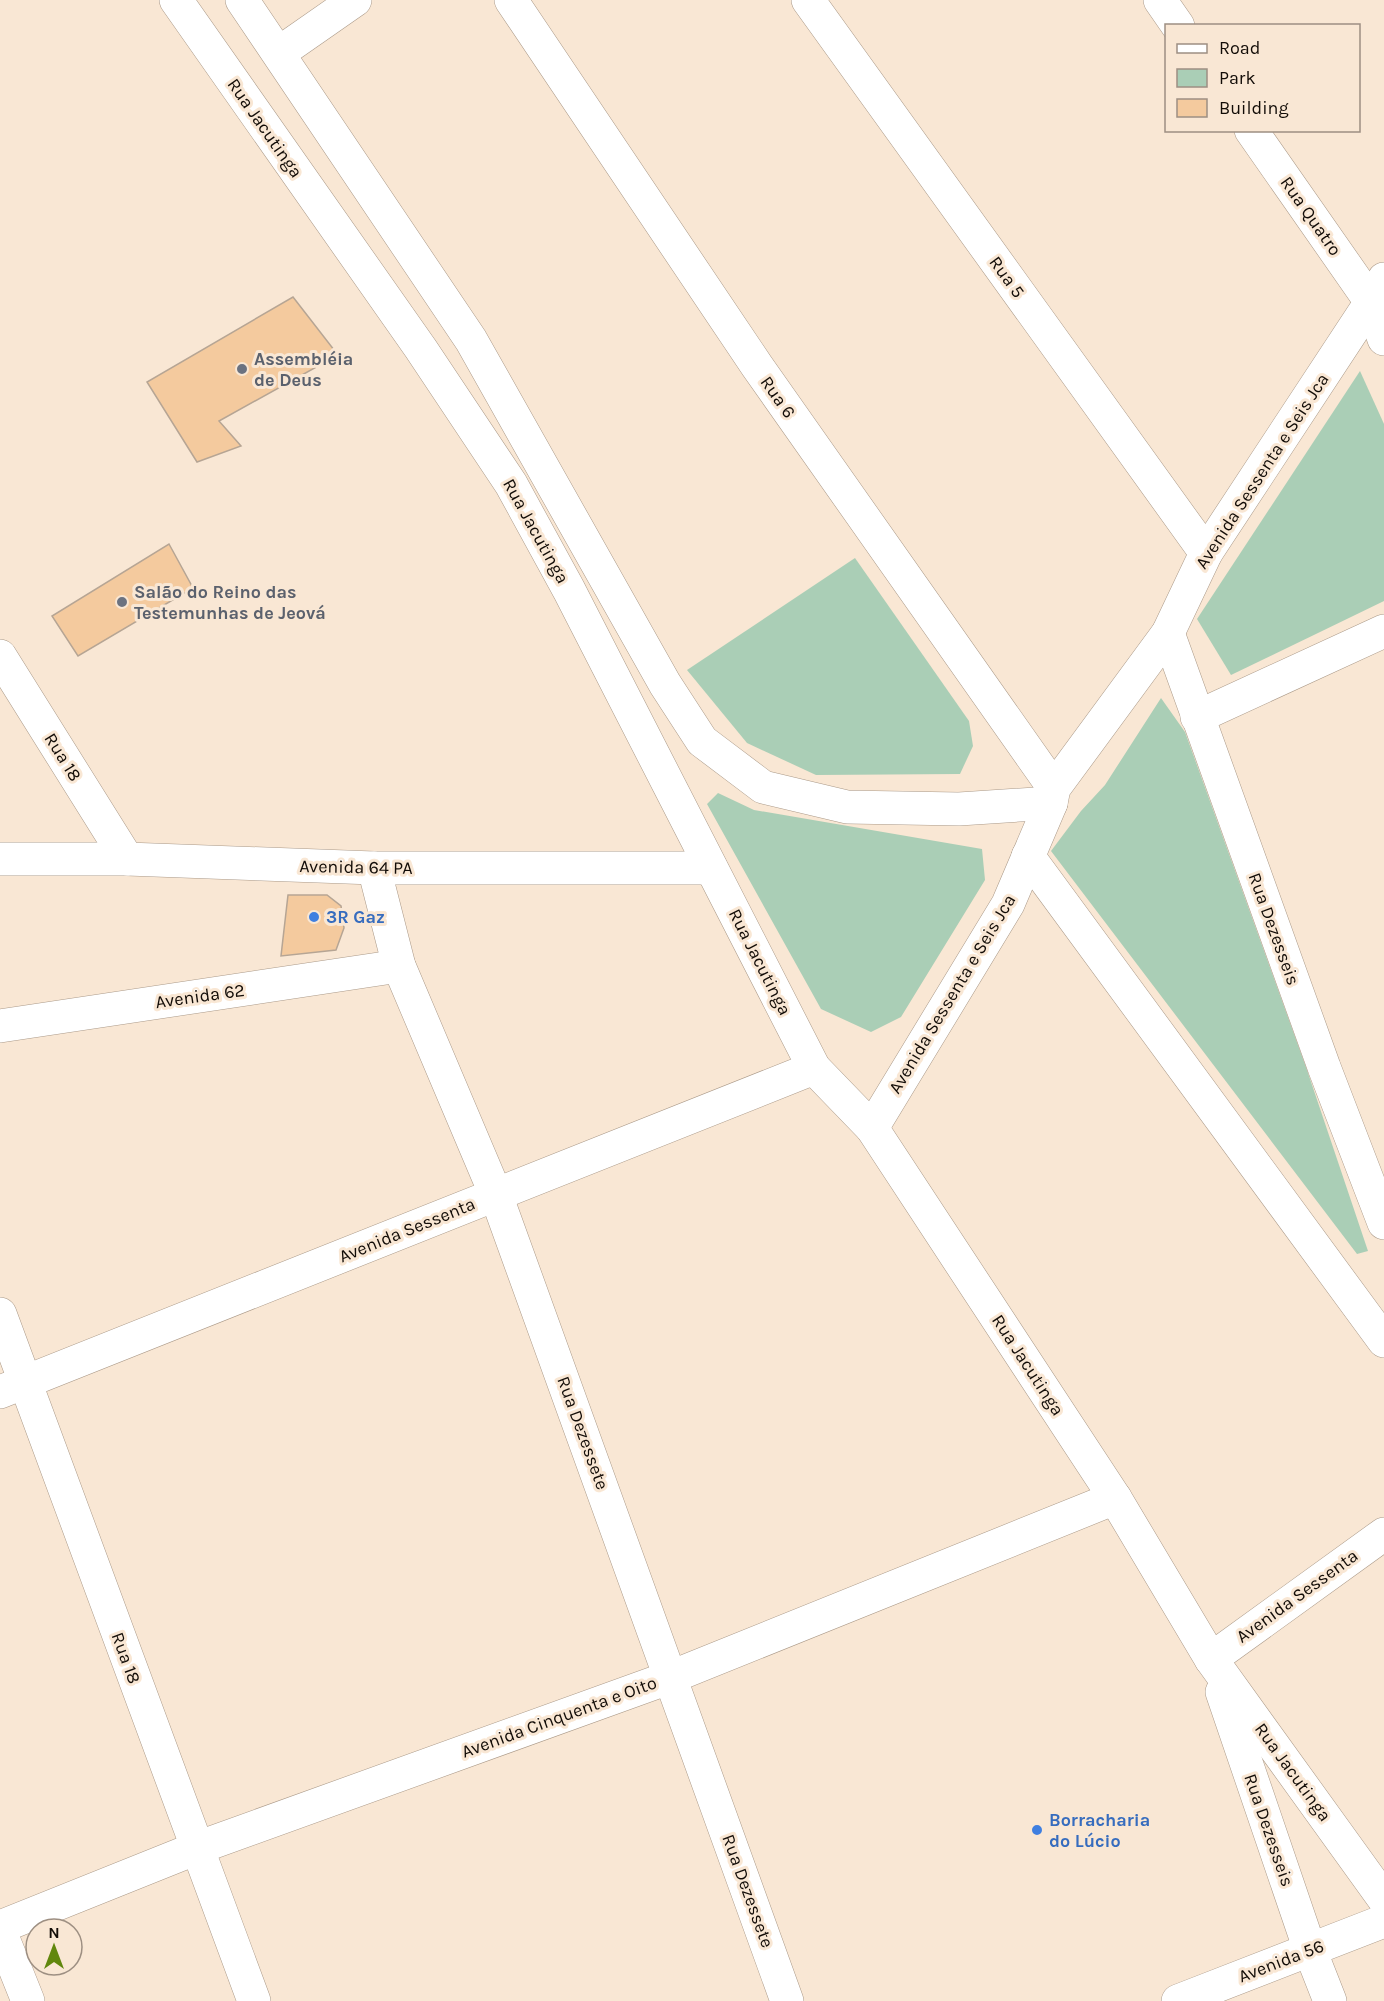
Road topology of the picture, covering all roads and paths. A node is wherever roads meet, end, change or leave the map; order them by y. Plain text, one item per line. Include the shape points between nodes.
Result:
1 (176, 0) edge
2 (242, 0) edge
3 (355, 0) edge
4 (511, 0) edge
5 (808, 0) edge
6 (1160, 0) edge
7 (1177, 24) edge
8 (279, 53) junction
9 (1253, 132) edge
10 (1377, 290) edge
11 (1384, 339) edge
12 (1206, 553) junction
13 (1384, 630) edge
14 (1168, 633) junction
15 (0, 656) edge
16 (1197, 717) junction
17 (1052, 796) junction
18 (1028, 856) junction
19 (0, 859) edge
20 (127, 859) junction
21 (711, 867) junction
22 (374, 868) junction
23 (399, 966) junction
24 (0, 1026) edge
25 (814, 1068) junction
26 (872, 1128) junction
27 (496, 1195) junction
28 (1384, 1223) edge
29 (0, 1314) edge
30 (1384, 1341) edge
31 (13, 1387) edge
32 (1115, 1498) junction
33 (1384, 1534) edge
34 (1211, 1659) junction
35 (670, 1677) junction
36 (197, 1848) junction
37 (1384, 1899) edge
38 (1384, 1921) edge
39 (0, 1929) edge
40 (1310, 1950) junction
41 (28, 2001) edge
42 (255, 2001) edge
43 (787, 2001) edge
44 (1178, 2001) edge
45 (1330, 2001) edge

1 - 21 street, Rua Jacutinga via 511,484
2 - 8 street
3 - 8 street
4 - 17 street, Rua 6
5 - 12 street, Rua 5
6 - 7 street
8 - 17 street via 471,340 665,684 702,741 763,787 847,807 959,809
9 - 10 street, Rua Quatro
10 - 11 street, Rua Quatro
10 - 12 street, Avenida Sessenta e Seis Jca
12 - 14 street, Avenida Sessenta e Seis Jca
13 - 16 street
14 - 16 street, Rua Dezesseis
14 - 17 street, Avenida Sessenta e Seis Jca
15 - 20 street, Rua 18
16 - 28 street, Rua Dezesseis
17 - 18 street, Avenida Sessenta e Seis Jca
18 - 26 street, Avenida Sessenta e Seis Jca via 1008,904
18 - 30 street
19 - 20 street, Avenida 64 PA
20 - 22 street, Avenida 64 PA
21 - 22 street, Avenida 64 PA
21 - 25 street, Rua Jacutinga
22 - 23 street, Rua Dezessete
23 - 24 street, Avenida 62
23 - 27 street, Rua Dezessete
25 - 26 street, Rua Jacutinga
25 - 27 street, Avenida Sessenta
26 - 32 street, Rua Jacutinga
27 - 31 street, Avenida Sessenta
27 - 35 street, Rua Dezessete
29 - 31 street, Rua 18
31 - 36 street, Rua 18
32 - 34 street, Rua Jacutinga
32 - 35 street, Avenida Cinquenta e Oito
33 - 34 street, Avenida Sessenta
34 - 37 street, Rua Jacutinga
34 - 40 street, Rua Dezesseis
35 - 36 street, Avenida Cinquenta e Oito
35 - 43 street, Rua Dezessete
36 - 39 street, Avenida Cinquenta e Oito
36 - 42 street, Rua 18
38 - 40 street, Avenida 56
39 - 41 street
40 - 44 street, Avenida 56
40 - 45 street, Rua Dezesseis

